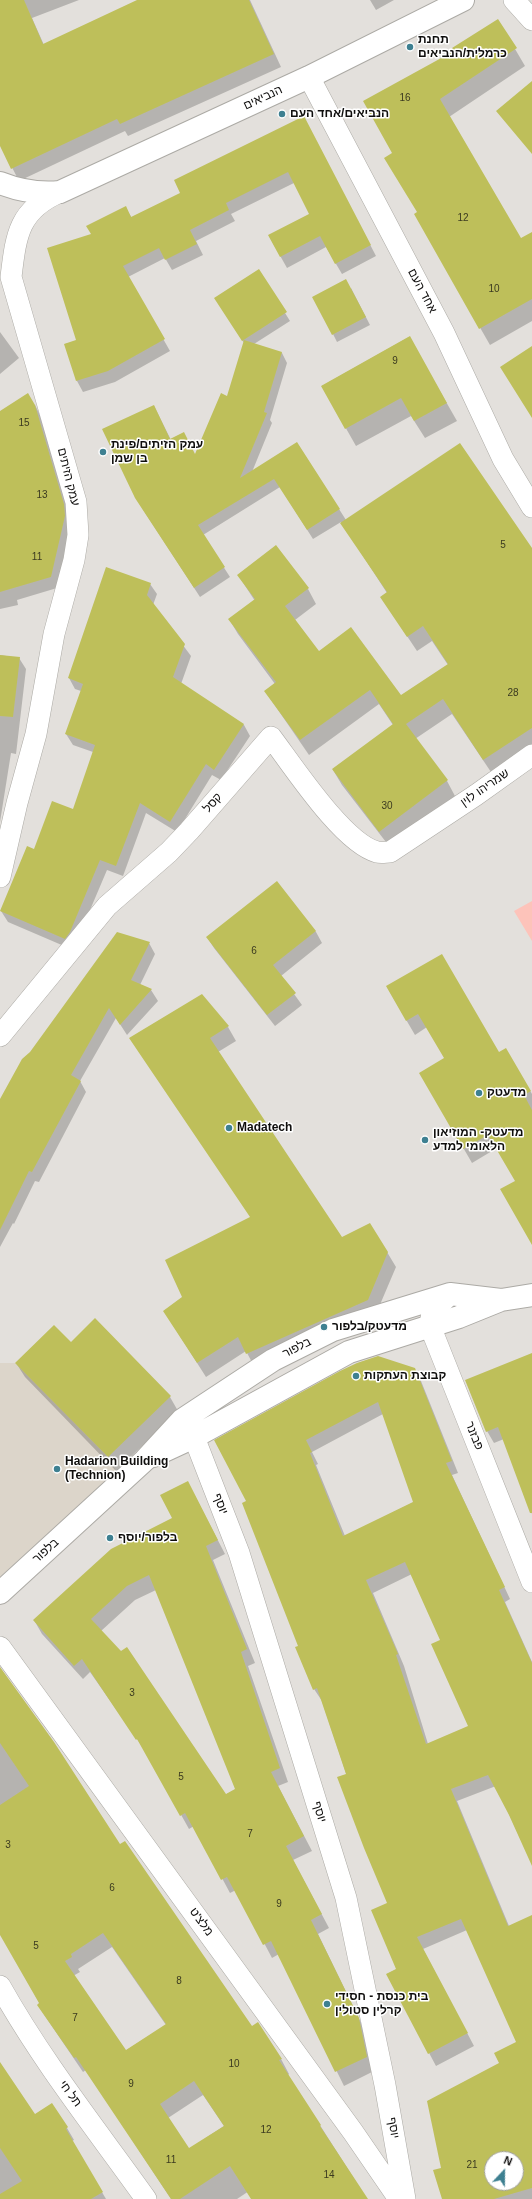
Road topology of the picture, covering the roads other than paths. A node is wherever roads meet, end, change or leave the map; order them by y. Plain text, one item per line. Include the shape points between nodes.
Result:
1 (463, 0) edge
2 (514, 0) edge
3 (532, 20) edge
4 (309, 77) junction
5 (0, 183) edge
6 (60, 192) junction
7 (5, 272) edge
8 (532, 507) edge
9 (532, 755) edge
10 (438, 821) joint
11 (0, 877) edge
12 (0, 1036) edge
13 (450, 1294) junction
14 (532, 1295) edge
15 (501, 1300) junction
16 (430, 1326) junction
17 (194, 1437) junction
18 (145, 1460) junction
19 (532, 1582) edge
20 (0, 1593) edge
21 (0, 1647) edge
22 (0, 1986) edge
23 (146, 2199) edge
24 (399, 2199) edge
25 (405, 2199) edge

1 - 4 street, הנביאים
2 - 3 street
4 - 6 street, הנביאים
4 - 8 street, אחד העם via 444,333 503,459
5 - 6 street via 34,193
6 - 7 street, עמק הזיתים via 37,204 23,222
7 - 11 street, עמק הזיתים via 76,502 78,534 74,560 54,634 36,734
9 - 10 street, שמריהו לוין
10 - 12 street, קסל via 390,852 378,852 342,827 271,737 189,831 93,921
13 - 15 street, בלפור
13 - 16 street via 432,1312
13 - 18 street, בלפור via 333,1330 273,1360 182,1420
14 - 15 street, בלפור
15 - 16 street, בלפור
16 - 17 street, בלפור via 349,1352
16 - 19 street, פבזנר
17 - 18 street, בלפור
17 - 25 street, יוסף via 239,1553 346,1898 385,2085
18 - 20 street, בלפור
21 - 24 street, מלצ'ט via 349,2126
22 - 23 street, תל חי via 48,2062

